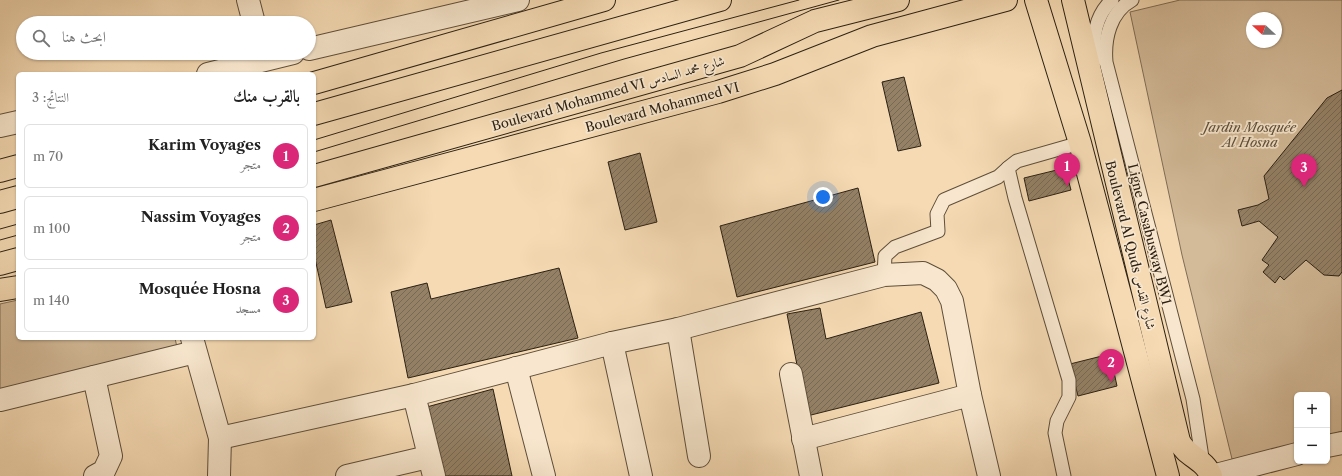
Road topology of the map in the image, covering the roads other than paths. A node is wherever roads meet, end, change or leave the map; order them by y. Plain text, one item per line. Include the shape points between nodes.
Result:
1 (248, 0) edge
2 (518, 0) edge
3 (604, 0) edge
4 (720, 0) edge
5 (898, 0) edge
6 (1006, 0) edge
7 (1036, 0) edge
8 (1073, 0) edge
9 (1112, 0) edge
10 (1132, 0) edge
11 (252, 16) edge
12 (316, 47) edge
13 (251, 60) edge
14 (214, 72) edge
15 (316, 82) edge
16 (316, 113) edge
17 (16, 122) edge
18 (0, 126) edge
19 (1080, 143) junction
20 (16, 167) edge
21 (1008, 168) junction
22 (0, 171) edge
23 (316, 175) edge
24 (16, 198) edge
25 (316, 199) edge
26 (0, 202) edge
27 (16, 260) edge
28 (0, 264) edge
29 (884, 275) junction
30 (16, 287) edge
31 (0, 290) edge
32 (678, 329) junction
33 (612, 343) junction
34 (194, 345) edge
35 (516, 368) junction
36 (791, 374) dead end
37 (94, 377) junction
38 (414, 395) junction
39 (970, 395) junction
40 (0, 400) edge
41 (220, 438) junction
42 (803, 439) junction
43 (1342, 442) edge
44 (1330, 445) edge
45 (1294, 455) edge
46 (699, 456) dead end
47 (431, 466) edge
48 (1204, 470) edge
49 (95, 476) edge
50 (219, 476) edge
51 (347, 476) edge
52 (544, 476) edge
53 (641, 476) edge
54 (811, 476) edge
55 (989, 476) edge
56 (1064, 476) edge
57 (1168, 476) edge

1 - 11 street
2 - 12 street
3 - 15 main road
4 - 16 main road
5 - 23 main road, Boulevard Mohammed VI شارع محمد السادس via 816,21 740,56
6 - 25 main road, Boulevard Mohammed VI via 872,36 776,74 718,92
7 - 19 main road, Boulevard Al Quds شارع القدس
8 - 48 main road, Boulevard Al Quds شارع القدس via 1179,442
9 - 48 lane, Ligne Casabusway BW1 via 1097,26 1094,37 1096,57
10 - 48 lane, Ligne Casabusway BW1 via 1121,9 1110,27 1106,38 1106,62 1193,399
13 - 14 street
17 - 18 street
19 - 21 lane via 1017,161
19 - 57 main road, Boulevard Al Quds شارع القدس
20 - 22 main road
21 - 29 lane via 998,177 944,200 937,214 938,231 895,247 885,256
21 - 56 lane via 1069,380 1069,397 1057,421 1055,433
24 - 26 main road
27 - 28 main road
29 - 32 street
29 - 39 street via 923,273 936,280 946,290 952,301
30 - 31 main road
32 - 33 street
32 - 46 street
33 - 35 street
33 - 53 street
34 - 37 street
34 - 41 street
35 - 38 street
35 - 52 street
36 - 42 street
37 - 40 street
37 - 49 street via 111,456 104,471
38 - 41 street
38 - 47 street
39 - 42 street
39 - 55 street
41 - 50 street
42 - 54 street
43 - 44 street
45 - 48 street
47 - 51 street

